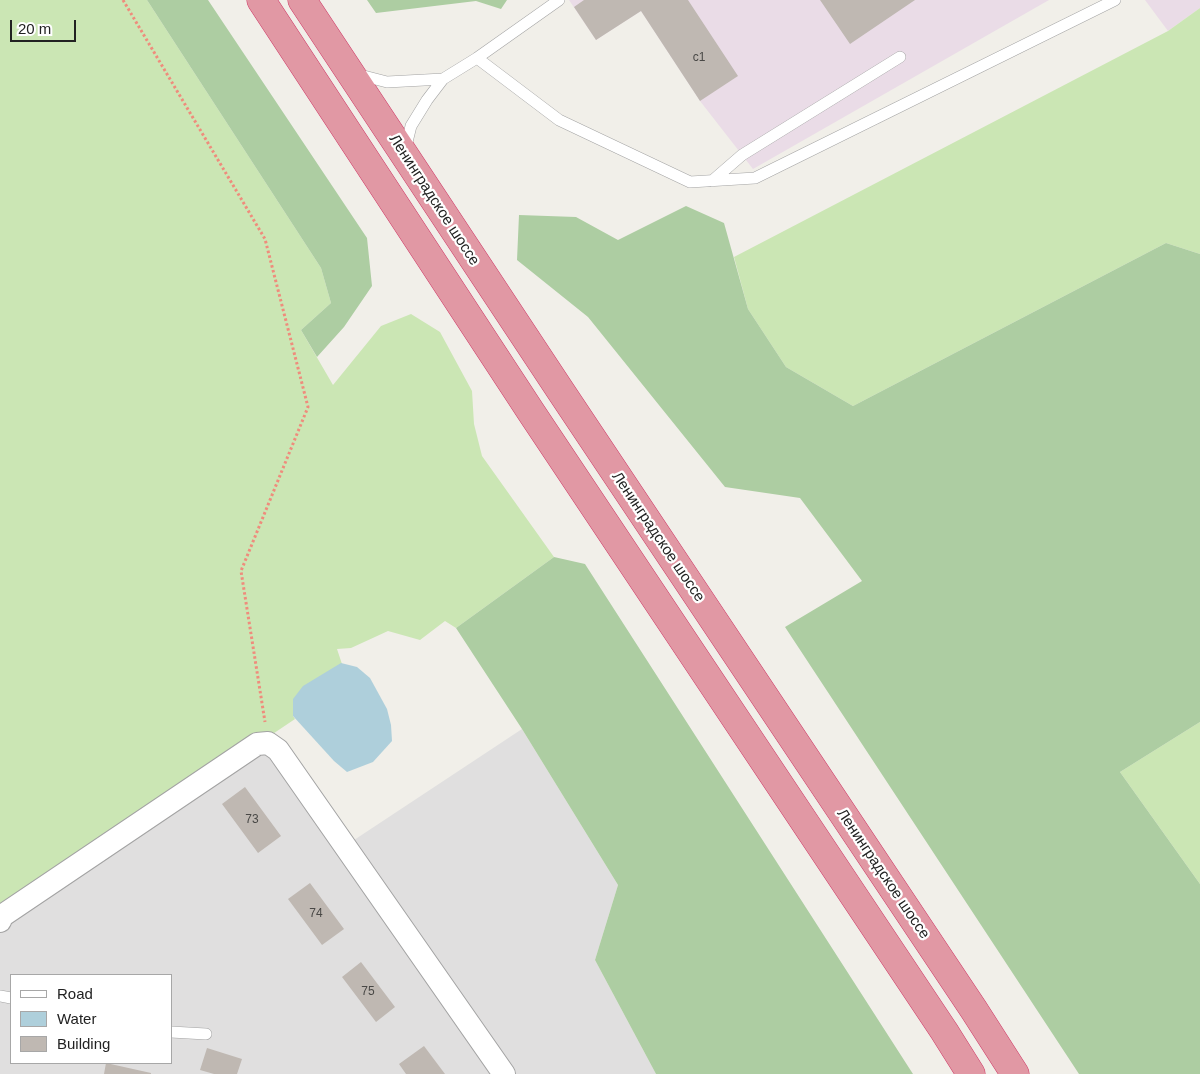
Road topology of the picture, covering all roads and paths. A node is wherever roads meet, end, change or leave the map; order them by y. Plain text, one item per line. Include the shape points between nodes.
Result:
1 (123, 0) edge
2 (261, 0) edge
3 (302, 0) edge
4 (559, 0) edge
5 (1115, 0) edge
6 (900, 57) dead end
7 (477, 58) junction
8 (351, 72) junction
9 (443, 79) junction
10 (404, 154) junction
11 (712, 181) junction
12 (268, 743) junction
13 (0, 921) edge
14 (172, 1032) edge
15 (206, 1034) dead end
16 (504, 1074) edge
17 (971, 1074) edge
18 (1015, 1074) edge

1 - 12 path via 265,239 308,407 241,571
2 - 17 highway
3 - 8 highway, Ленинградское шоссе
4 - 7 lane
5 - 11 lane via 755,178
6 - 11 lane via 742,155
7 - 9 lane
7 - 11 lane via 559,120 690,182
8 - 9 lane via 387,82
8 - 10 highway, Ленинградское шоссе
9 - 10 lane via 411,126
10 - 18 highway, Ленинградское шоссе
12 - 13 street via 257,744 2,916
12 - 16 street via 278,750
14 - 15 lane

